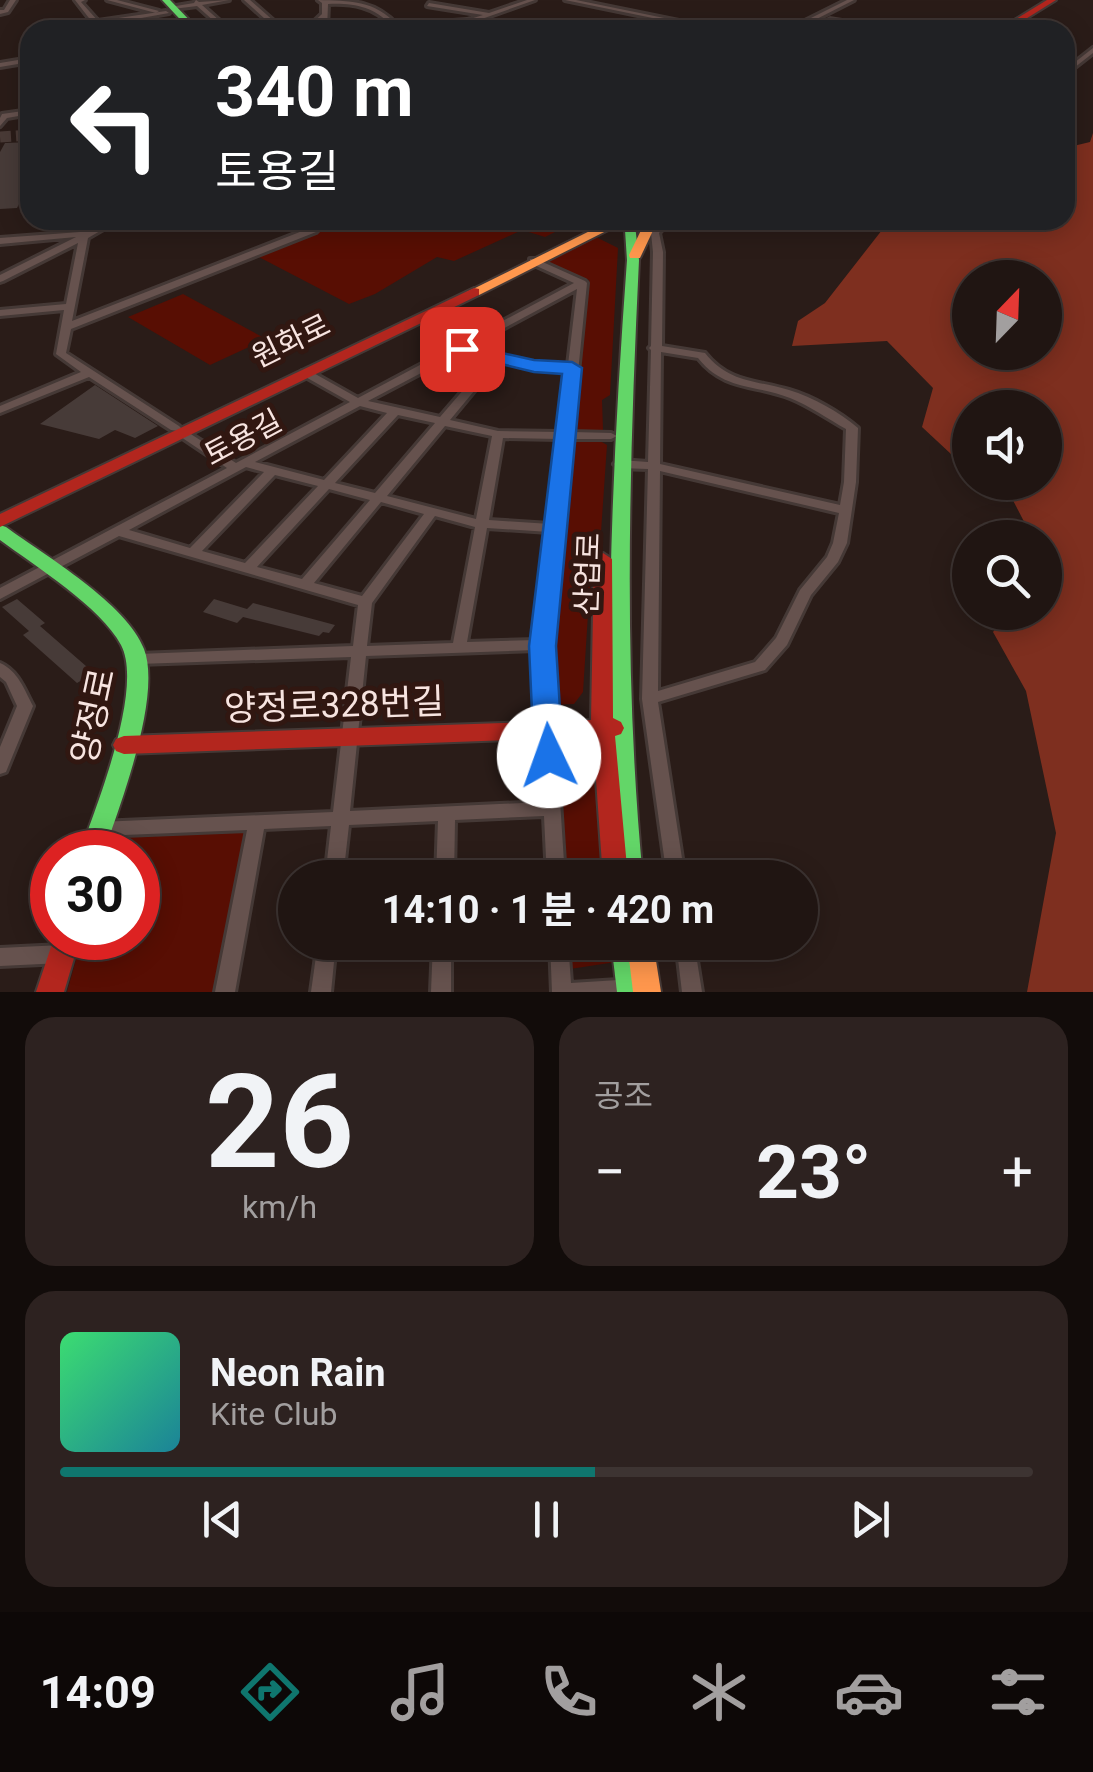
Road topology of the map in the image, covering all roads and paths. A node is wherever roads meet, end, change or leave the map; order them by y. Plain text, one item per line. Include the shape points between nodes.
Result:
1 (13, 0) edge
2 (82, 0) edge
3 (110, 0) edge
4 (226, 0) edge
5 (247, 0) edge
6 (532, 0) edge
7 (568, 0) edge
8 (628, 0) edge
9 (851, 0) edge
10 (1041, 0) edge
11 (1052, 0) edge
12 (323, 1) edge
13 (360, 1) edge
14 (196, 2) edge
15 (429, 5) dead end
16 (170, 8) edge
17 (608, 8) junction
18 (0, 12) edge
19 (490, 14) junction
20 (324, 15) junction
21 (94, 20) edge
22 (107, 20) edge
23 (215, 20) edge
24 (269, 20) edge
25 (319, 20) edge
26 (324, 20) edge
27 (391, 20) edge
28 (472, 20) edge
29 (671, 20) edge
30 (810, 20) edge
31 (1010, 20) edge
32 (1019, 20) edge
33 (86, 230) edge
34 (91, 230) edge
35 (313, 230) edge
36 (596, 230) edge
37 (597, 230) edge
38 (618, 230) edge
39 (84, 233) junction
40 (0, 242) edge
41 (644, 243) edge
42 (533, 261) junction
43 (0, 278) edge
44 (581, 282) junction
45 (69, 306) junction
46 (0, 312) edge
47 (66, 327) junction
48 (654, 348) junction
49 (462, 349) junction
50 (495, 359) junction
51 (572, 368) junction
52 (88, 373) junction
53 (306, 373) junction
54 (360, 404) junction
55 (0, 410) edge
56 (394, 411) junction
57 (443, 422) junction
58 (179, 431) junction
59 (498, 434) junction
60 (565, 436) junction
61 (611, 436) junction
62 (620, 464) junction
63 (242, 466) junction
64 (653, 466) junction
65 (272, 471) junction
66 (323, 485) junction
67 (376, 499) junction
68 (845, 510) junction
69 (431, 513) junction
70 (0, 518) edge
71 (480, 524) junction
72 (555, 528) junction
73 (0, 532) edge
74 (120, 532) junction
75 (193, 553) junction
76 (247, 568) junction
77 (46, 569) junction
78 (305, 585) junction
79 (0, 594) edge
80 (365, 602) junction
81 (542, 646) junction
82 (459, 648) junction
83 (361, 651) junction
84 (138, 659) junction
85 (0, 668) edge
86 (650, 699) junction
87 (609, 728) junction
88 (547, 729) junction
89 (350, 738) junction
90 (124, 746) junction
91 (0, 767) edge
92 (552, 809) junction
93 (447, 814) junction
94 (340, 818) junction
95 (257, 822) junction
96 (99, 829) joint
97 (336, 860) edge
98 (445, 860) edge
99 (555, 860) edge
100 (614, 860) edge
101 (628, 860) edge
102 (673, 860) edge
103 (30, 952) edge
104 (0, 957) edge
105 (60, 960) edge
106 (325, 960) edge
107 (442, 960) edge
108 (560, 960) edge
109 (630, 960) edge
110 (640, 960) edge
111 (688, 960) edge
112 (639, 990) edge
113 (50, 992) edge
114 (225, 992) edge
115 (322, 992) edge
116 (441, 992) edge
117 (562, 992) edge
118 (572, 992) edge
119 (692, 992) edge

1 - 18 street
2 - 21 street via 77,1
3 - 16 street
4 - 14 street
5 - 24 street
6 - 19 street
7 - 17 street
8 - 17 street
9 - 30 street
10 - 31 street
11 - 32 street
12 - 13 street
12 - 20 street
13 - 27 street
14 - 16 street
14 - 23 street
15 - 19 street
16 - 22 street
17 - 29 street
19 - 28 street
20 - 25 street
20 - 26 street
33 - 39 street
34 - 39 street
35 - 47 street
36 - 58 street, 원화로
37 - 42 street, 원화로
38 - 61 street, 산업로 via 623,242
39 - 40 street
39 - 43 street
39 - 45 street
41 - 48 street
41 - 62 street, 산업로
42 - 44 street
42 - 53 street, 원화로
44 - 49 street, 토용길
44 - 51 street
45 - 46 street
45 - 47 street
47 - 52 street via 60,354
48 - 64 street
48 - 68 street via 701,355 727,380 788,393 852,428
49 - 50 street
49 - 54 street, 토용길
50 - 51 street
50 - 57 street
51 - 60 street
52 - 55 street
52 - 58 street
53 - 54 street, 원화로
53 - 58 street, 원화로
54 - 56 street, 원화로
54 - 63 street, 토용길
56 - 57 street, 원화로
56 - 66 street
57 - 59 street, 원화로
57 - 67 street
58 - 63 street
58 - 70 street, 원화로
59 - 60 street, 원화로
59 - 71 street
60 - 61 street, 원화로
60 - 72 street
61 - 87 street, 산업로 via 600,612
62 - 64 street
62 - 87 street, 산업로
63 - 65 street
63 - 74 street, 토용길
64 - 68 street
64 - 86 street
65 - 66 street
65 - 75 street
66 - 67 street
66 - 76 street
67 - 69 street
67 - 78 street
68 - 86 street via 833,559 760,666
69 - 71 street
69 - 80 street
71 - 72 street
71 - 82 street
72 - 81 street
73 - 77 street, 양정로
74 - 75 street
74 - 77 street, 토용길
75 - 76 street
76 - 78 street
77 - 79 street, 토용길
77 - 84 street, 양정로 via 119,628
78 - 80 street
80 - 83 street
81 - 82 street
81 - 88 street
82 - 83 street
83 - 84 street
83 - 89 street
84 - 90 street, 양정로
85 - 91 street via 25,706
86 - 102 street
87 - 88 street, 양정로328번길
87 - 100 street, 산업로 via 606,800
87 - 101 street, 산업로
88 - 89 street, 양정로328번길
88 - 92 street
89 - 90 street, 양정로328번길
89 - 94 street
90 - 96 street, 양정로
92 - 93 street
92 - 99 street
93 - 94 street
93 - 98 street
94 - 95 street
94 - 97 street
95 - 96 street
95 - 114 street
103 - 104 street
105 - 113 street
106 - 115 street
107 - 116 street
108 - 117 street
109 - 112 street
110 - 112 street
111 - 119 street
112 - 118 street

